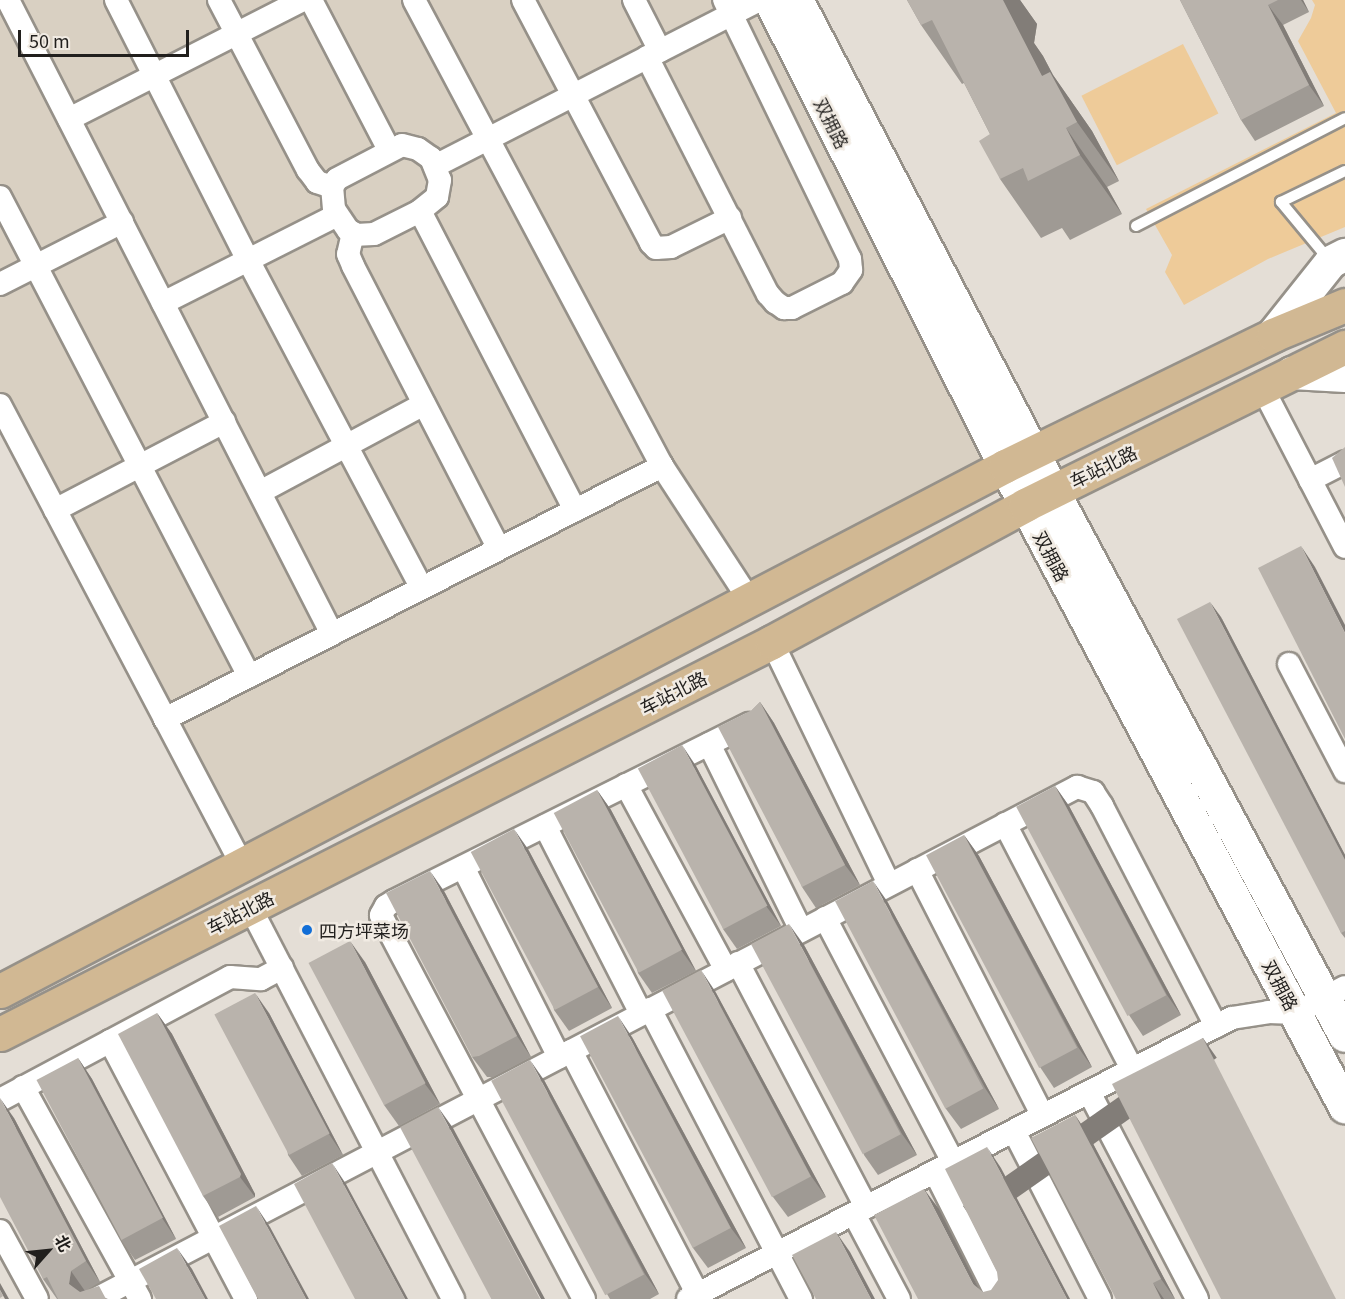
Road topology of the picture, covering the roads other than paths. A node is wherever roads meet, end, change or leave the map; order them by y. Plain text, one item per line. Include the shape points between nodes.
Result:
1 (8, 0) edge
2 (116, 0) edge
3 (219, 0) edge
4 (303, 0) edge
5 (311, 0) edge
6 (414, 0) edge
7 (523, 0) edge
8 (634, 0) edge
9 (759, 0) edge
10 (770, 0) edge
11 (797, 0) edge
12 (728, 7) edge
13 (236, 34) junction
14 (654, 54) junction
15 (155, 76) junction
16 (573, 95) junction
17 (1345, 118) edge
18 (69, 119) junction
19 (487, 139) junction
20 (388, 150) junction
21 (435, 166) junction
22 (1345, 171) edge
23 (332, 187) junction
24 (0, 197) edge
25 (420, 211) junction
26 (337, 215) junction
27 (730, 218) junction
28 (122, 222) junction
29 (1136, 226) dead end
30 (353, 233) junction
31 (1338, 259) edge
32 (248, 260) junction
33 (36, 266) junction
34 (0, 285) edge
35 (163, 303) junction
36 (1345, 305) edge
37 (1273, 335) junction
38 (1345, 347) edge
39 (1292, 373) junction
40 (1345, 376) edge
41 (1262, 387) junction
42 (424, 404) junction
43 (0, 405) edge
44 (224, 422) junction
45 (346, 445) junction
46 (1034, 452) junction
47 (1345, 462) edge
48 (662, 466) junction
49 (1005, 466) junction
50 (139, 467) junction
51 (1310, 480) junction
52 (260, 492) junction
53 (1039, 498) junction
54 (55, 510) junction
55 (575, 510) junction
56 (1345, 547) edge
57 (499, 549) junction
58 (422, 588) junction
59 (748, 598) junction
60 (332, 634) junction
61 (772, 642) junction
62 (1289, 664) dead end
63 (249, 676) junction
64 (165, 719) junction
65 (760, 719) edge
66 (709, 744) junction
67 (1345, 771) edge
68 (626, 785) junction
69 (1005, 824) junction
70 (545, 826) junction
71 (242, 865) junction
72 (463, 867) junction
73 (917, 870) junction
74 (890, 884) junction
75 (250, 907) junction
76 (825, 918) junction
77 (801, 930) junction
78 (732, 967) junction
79 (282, 968) junction
80 (0, 991) edge
81 (1335, 992) edge
82 (646, 1012) junction
83 (1296, 1013) junction
84 (1216, 1026) junction
85 (0, 1034) edge
86 (1345, 1036) edge
87 (110, 1041) junction
88 (565, 1054) junction
89 (1132, 1069) junction
90 (23, 1087) junction
91 (1089, 1092) junction
92 (0, 1100) edge
93 (477, 1100) junction
94 (1345, 1107) edge
95 (1043, 1116) junction
96 (1014, 1131) junction
97 (377, 1152) junction
98 (944, 1167) junction
99 (860, 1210) junction
100 (0, 1231) edge
101 (213, 1238) junction
102 (777, 1253) junction
103 (135, 1290) edge
104 (695, 1297) edge
105 (37, 1299) edge
106 (96, 1299) edge
107 (246, 1299) edge
108 (453, 1299) edge
109 (584, 1299) edge
110 (801, 1299) edge
111 (899, 1299) edge
112 (999, 1299) edge
113 (1100, 1299) edge
114 (1197, 1299) edge

1 - 18 street
2 - 15 street
3 - 13 street
4 - 13 street
5 - 20 street
6 - 19 street
7 - 16 street
8 - 14 street
9 - 12 street
10 - 49 main road, 双拥路
11 - 46 main road, 双拥路
12 - 14 street
12 - 27 street via 850,259 851,270 842,283 792,308 784,308 768,294
13 - 15 street
13 - 23 street via 308,170 317,182
14 - 16 street
14 - 27 street
15 - 18 street
15 - 32 street
16 - 19 street
16 - 27 street via 645,236 656,248 671,247
17 - 29 lane
18 - 28 street
19 - 21 street
19 - 48 street
20 - 21 street via 410,146 425,153
20 - 23 street via 346,172
21 - 25 street via 439,192 434,202
22 - 31 lane via 1281,202
23 - 26 street
24 - 33 street
25 - 30 street via 374,234
25 - 55 street
26 - 30 street
26 - 32 street
28 - 33 street
28 - 35 street
30 - 42 street via 348,254
31 - 37 main road
32 - 35 street
32 - 45 street
33 - 34 street
33 - 50 street
35 - 44 street
36 - 37 main road
37 - 46 main road
38 - 39 main road, 车站北路
39 - 40 main road
39 - 41 main road, 车站北路
41 - 51 street
41 - 53 main road, 车站北路
42 - 45 street
42 - 57 street
43 - 54 street
44 - 50 street
44 - 52 street
45 - 52 street
45 - 58 street
46 - 49 main road
46 - 53 main road, 双拥路
47 - 51 street
48 - 55 street
48 - 59 street
49 - 53 main road, 双拥路
49 - 59 main road
50 - 54 street
50 - 63 street
51 - 56 street
52 - 60 street
53 - 61 main road, 车站北路
53 - 81 main road, 双拥路
53 - 83 main road, 双拥路
54 - 64 street
55 - 57 street
57 - 58 street
58 - 60 street
59 - 71 main road
60 - 63 street
61 - 74 street
61 - 75 main road, 车站北路
62 - 67 street
63 - 64 street
64 - 71 street
65 - 66 street
66 - 68 street
66 - 77 street
68 - 70 street
68 - 78 street
69 - 73 street
69 - 84 street via 1077,787 1093,792
69 - 89 street
70 - 72 street
70 - 82 street
71 - 80 main road
72 - 88 street
72 - 93 street via 394,901 381,915
73 - 74 street
73 - 95 street
74 - 76 street
75 - 79 street
75 - 85 main road, 车站北路
76 - 77 street
76 - 98 street
77 - 78 street
78 - 82 street
78 - 99 street
79 - 87 street via 261,979 230,977
79 - 97 street
81 - 83 street
81 - 86 main road, 双拥路
82 - 88 street
82 - 102 street
83 - 84 street via 1244,1014
83 - 94 main road, 双拥路
84 - 89 street
87 - 90 street
87 - 101 street
88 - 93 street
88 - 104 street
89 - 91 street
90 - 92 street
90 - 103 street
91 - 95 street
91 - 114 street
93 - 97 street
93 - 109 street
95 - 96 street
96 - 98 street
96 - 113 street
97 - 101 street
97 - 108 street
98 - 99 street
98 - 112 street
99 - 102 street
99 - 111 street
100 - 105 street
101 - 103 street
101 - 107 street
102 - 104 street
102 - 110 street
103 - 106 street

